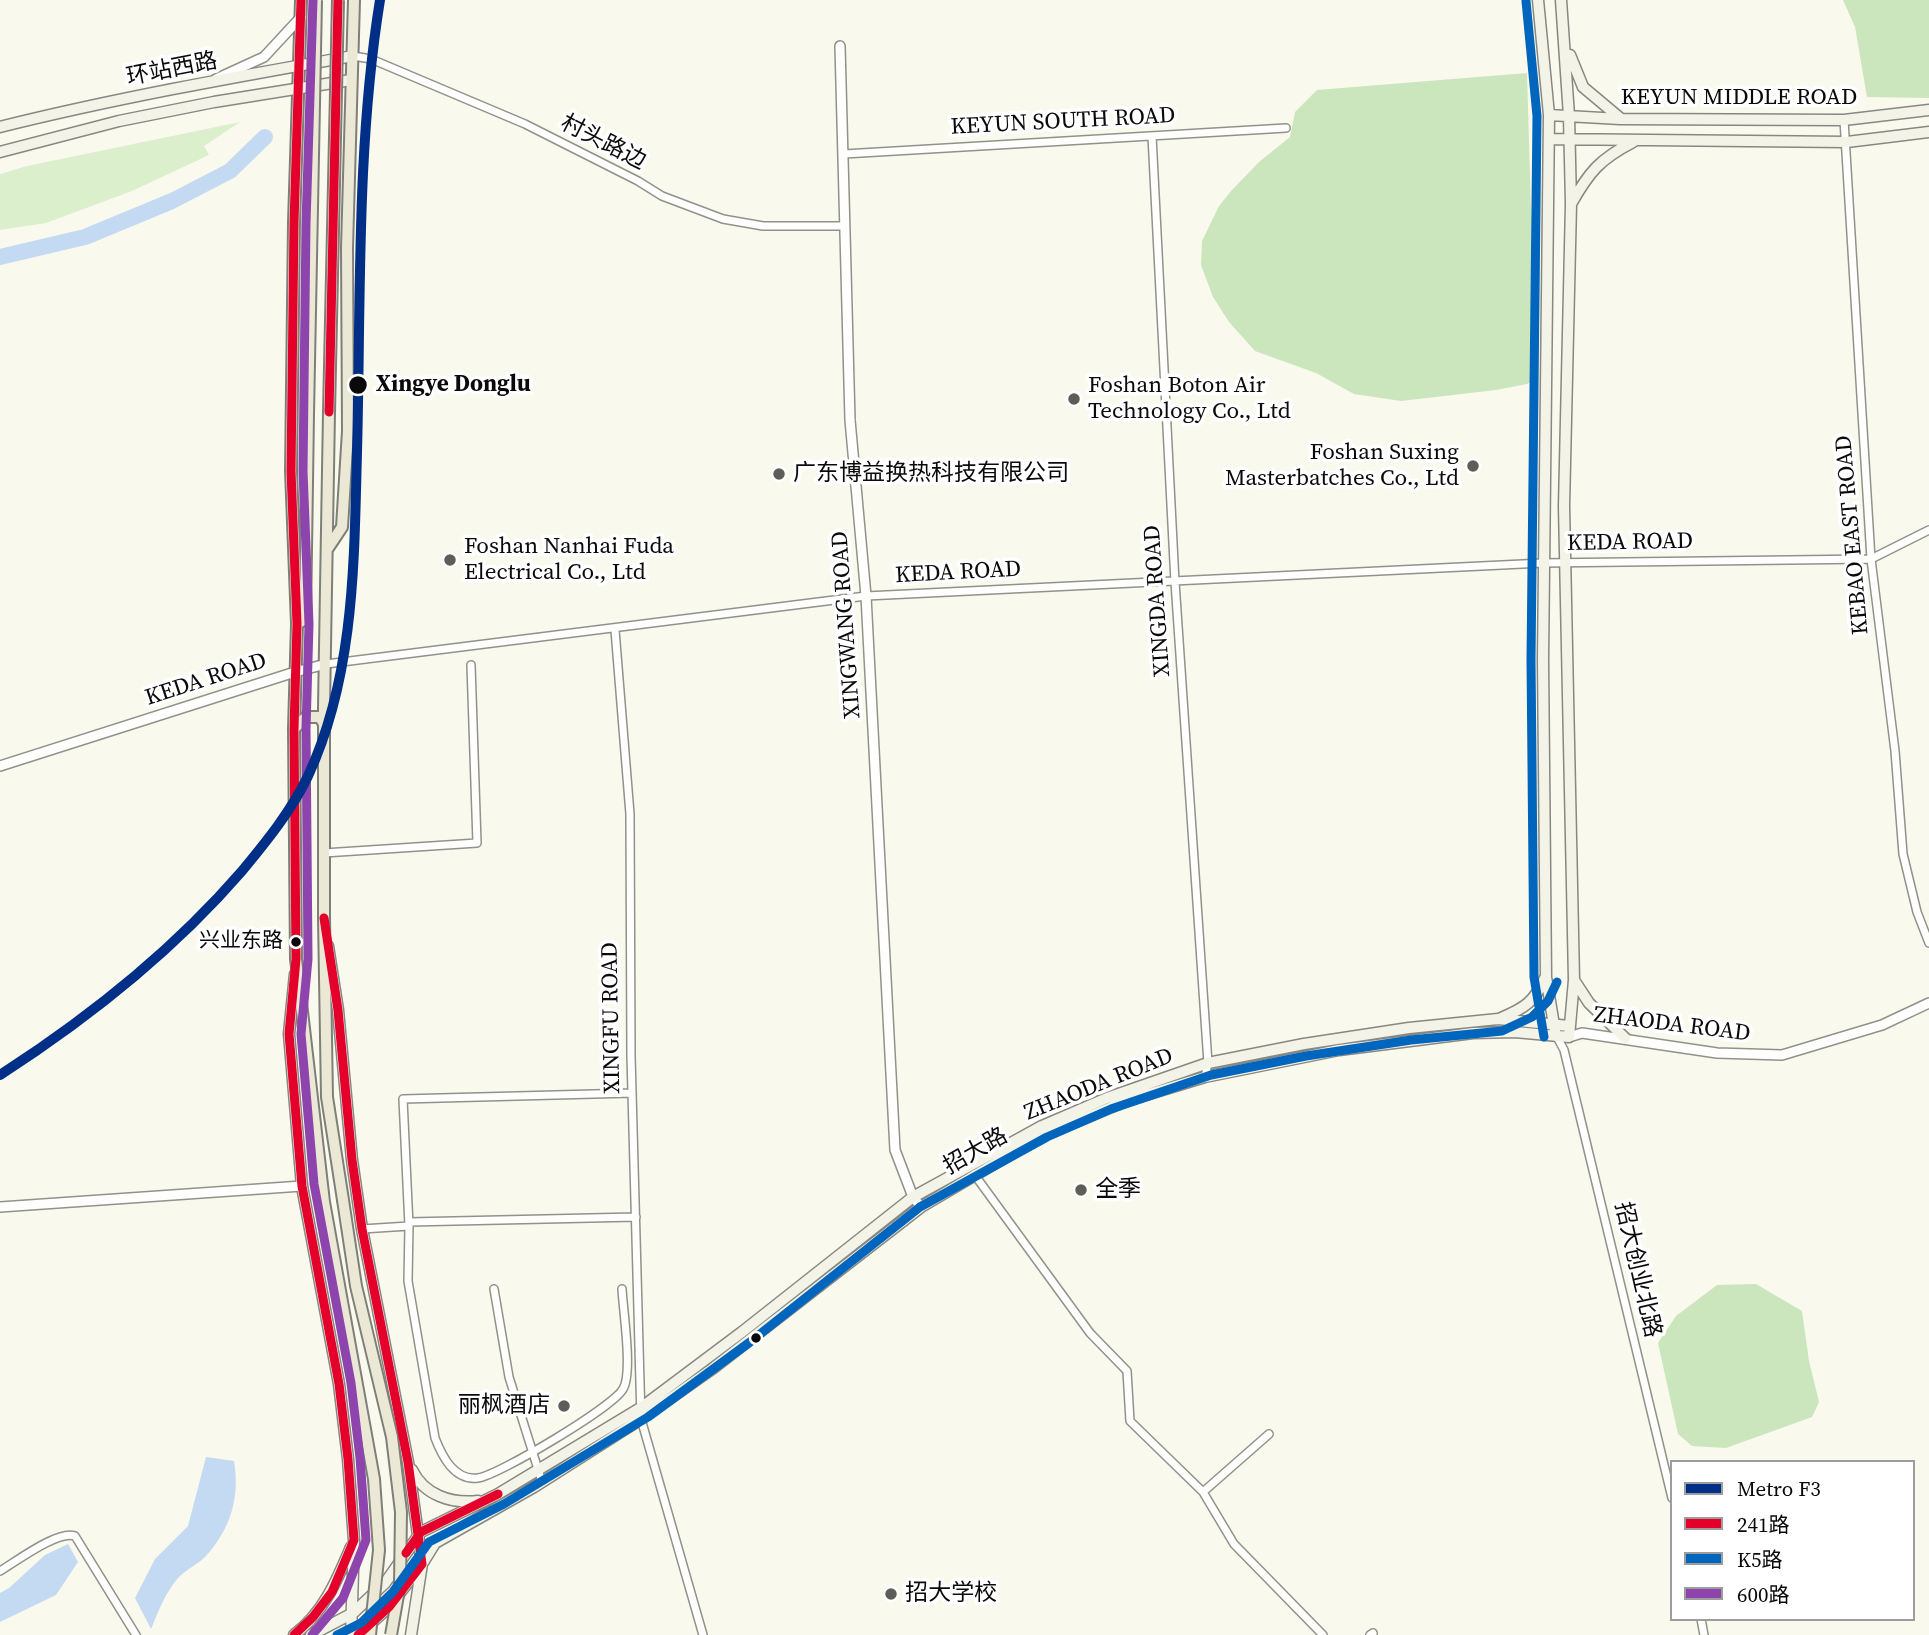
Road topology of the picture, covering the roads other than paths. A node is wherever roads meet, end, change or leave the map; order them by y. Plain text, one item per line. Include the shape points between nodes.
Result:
1 (301, 0) edge
2 (316, 0) edge
3 (338, 0) edge
4 (354, 0) edge
5 (1538, 0) edge
6 (1561, 0) edge
7 (301, 17) junction
8 (1565, 41) junction
9 (840, 47) dead end
10 (352, 56) junction
11 (300, 65) junction
12 (351, 80) junction
13 (209, 82) junction
14 (300, 88) junction
15 (1929, 110) edge
16 (1549, 115) junction
17 (1569, 116) junction
18 (1620, 118) junction
19 (1844, 120) junction
20 (0, 127) edge
21 (1286, 128) dead end
22 (1929, 132) edge
23 (1152, 136) junction
24 (1549, 139) junction
25 (1570, 140) junction
26 (1635, 140) junction
27 (1847, 142) junction
28 (0, 152) edge
29 (844, 154) junction
30 (1571, 204) junction
31 (845, 226) junction
32 (1929, 530) edge
33 (328, 548) junction
34 (1871, 559) junction
35 (1543, 563) junction
36 (1564, 563) junction
37 (1175, 582) junction
38 (866, 596) junction
39 (297, 624) junction
40 (615, 630) junction
41 (326, 664) junction
42 (471, 665) dead end
43 (295, 672) junction
44 (325, 726) junction
45 (294, 729) junction
46 (0, 766) edge
47 (324, 853) junction
48 (324, 918) junction
49 (1929, 943) edge
50 (296, 959) junction
51 (1546, 977) junction
52 (1573, 980) junction
53 (1929, 1003) edge
54 (1498, 1020) junction
55 (1555, 1030) junction
56 (1569, 1032) junction
57 (1625, 1038) junction
58 (1564, 1050) junction
59 (1208, 1063) junction
60 (1205, 1077) junction
61 (632, 1093) junction
62 (974, 1174) junction
63 (302, 1186) junction
64 (913, 1197) junction
65 (0, 1207) edge
66 (921, 1207) junction
67 (636, 1217) junction
68 (409, 1224) junction
69 (362, 1229) junction
70 (494, 1289) dead end
71 (622, 1289) dead end
72 (642, 1407) junction
73 (641, 1419) junction
74 (1269, 1434) dead end
75 (532, 1451) junction
76 (408, 1462) junction
77 (538, 1470) junction
78 (542, 1482) junction
79 (1670, 1490) edge
80 (1203, 1492) junction
81 (498, 1493) junction
82 (418, 1535) junction
83 (354, 1540) junction
84 (422, 1564) junction
85 (0, 1571) edge
86 (353, 1613) junction
87 (136, 1635) edge
88 (294, 1635) edge
89 (311, 1635) edge
90 (351, 1635) edge
91 (358, 1635) edge
92 (370, 1635) edge
93 (391, 1635) edge
94 (411, 1635) edge
95 (703, 1635) edge
96 (1323, 1635) edge

1 - 7 main road
2 - 39 main road, bridge via 305,619
3 - 33 main road, bridge
4 - 10 main road
5 - 16 main road
6 - 8 main road
7 - 11 main road
7 - 13 street via 264,57
8 - 17 main road
8 - 18 main road via 1583,87
9 - 29 street, XINGWANG ROAD
10 - 11 main road, 环站西路
10 - 12 main road
10 - 31 street, 村头路边 via 370,59 525,124 662,196 723,219 763,226
11 - 13 main road, 环站西路
11 - 14 main road
12 - 14 main road, 环站西路
12 - 33 main road via 348,431 342,527
13 - 20 main road, 环站西路
14 - 28 main road, 环站西路 via 119,121
14 - 39 main road via 291,463
15 - 19 main road, KEYUN MIDDLE ROAD
16 - 17 main road, KEYUN MIDDLE ROAD
16 - 24 main road
17 - 18 main road, KEYUN MIDDLE ROAD
17 - 25 main road
18 - 19 main road, KEYUN MIDDLE ROAD
19 - 27 street, KEBAO EAST ROAD
21 - 23 street, KEYUN SOUTH ROAD
22 - 27 main road
23 - 29 street, KEYUN SOUTH ROAD
23 - 37 street, XINGDA ROAD
24 - 25 main road
24 - 35 main road
25 - 26 main road
25 - 30 main road
26 - 27 main road
26 - 30 main road via 1598,163
27 - 34 street, KEBAO EAST ROAD
29 - 31 street, XINGWANG ROAD
30 - 36 main road
31 - 38 street, XINGWANG ROAD via 850,420
32 - 34 street, KEDA ROAD
33 - 41 main road
34 - 36 street, KEDA ROAD
34 - 49 street, KEBAO EAST ROAD via 1903,854
35 - 36 street, KEDA ROAD
35 - 37 street, KEDA ROAD
35 - 51 main road
36 - 52 main road
37 - 38 street, KEDA ROAD
37 - 59 street, XINGDA ROAD
38 - 40 street, KEDA ROAD
38 - 64 street, XINGWANG ROAD via 895,1150
39 - 43 main road
40 - 41 street, KEDA ROAD
40 - 61 street, XINGFU ROAD via 630,814
41 - 43 street, KEDA ROAD
41 - 44 main road
42 - 47 street via 477,843
43 - 45 main road
43 - 46 street, KEDA ROAD
44 - 45 main road via 320,717 306,717
44 - 47 main road
45 - 50 main road
47 - 48 main road
48 - 69 main road
48 - 93 main road, bridge via 327,1097 356,1286 392,1437 401,1512 400,1584
50 - 63 main road via 289,1034
50 - 92 main road, bridge via 324,1202 374,1479 379,1550
51 - 54 main road via 1524,1008
51 - 55 main road
52 - 56 main road
52 - 57 main road
53 - 57 street, ZHAODA ROAD via 1882,1025 1782,1055 1717,1054
54 - 55 main road, ZHAODA ROAD
54 - 59 main road, ZHAODA ROAD via 1396,1030
55 - 56 main road, ZHAODA ROAD
55 - 58 street, 招大创业北路
55 - 60 main road, 招大路 via 1459,1034 1339,1050
56 - 57 street, ZHAODA ROAD
56 - 58 street
58 - 79 street, 招大创业北路
59 - 60 street, XINGDA ROAD
59 - 64 main road, ZHAODA ROAD via 1042,1126
60 - 62 main road, 招大路 via 1126,1101 1053,1132
61 - 67 street, XINGFU ROAD
61 - 68 street via 403,1099
62 - 66 main road, 招大路
62 - 80 street via 1090,1333 1127,1371 1130,1421
63 - 65 street
63 - 83 main road via 339,1384
64 - 66 street, XINGWANG ROAD
64 - 72 main road, ZHAODA ROAD
66 - 73 main road, 招大路
67 - 68 street
67 - 72 street, XINGFU ROAD
68 - 69 street
68 - 75 street via 411,1309 442,1456 455,1471 479,1478
69 - 76 main road
70 - 75 street via 509,1377
71 - 75 street via 628,1372 624,1388 607,1407
72 - 73 street, XINGFU ROAD
72 - 77 main road, ZHAODA ROAD
73 - 78 main road, 招大路
73 - 95 street
74 - 80 street
75 - 77 street
76 - 81 main road via 432,1494 476,1502
76 - 82 main road
77 - 78 street
77 - 81 main road, ZHAODA ROAD
78 - 84 main road, 招大路 via 435,1544
80 - 96 street via 1234,1544
81 - 82 main road
82 - 84 main road
82 - 86 main road via 385,1583
83 - 86 main road
83 - 88 main road via 332,1592
84 - 91 main road, 招大路 via 389,1607
84 - 94 main road
85 - 87 street via 56,1538 75,1536
86 - 89 main road
86 - 90 main road

